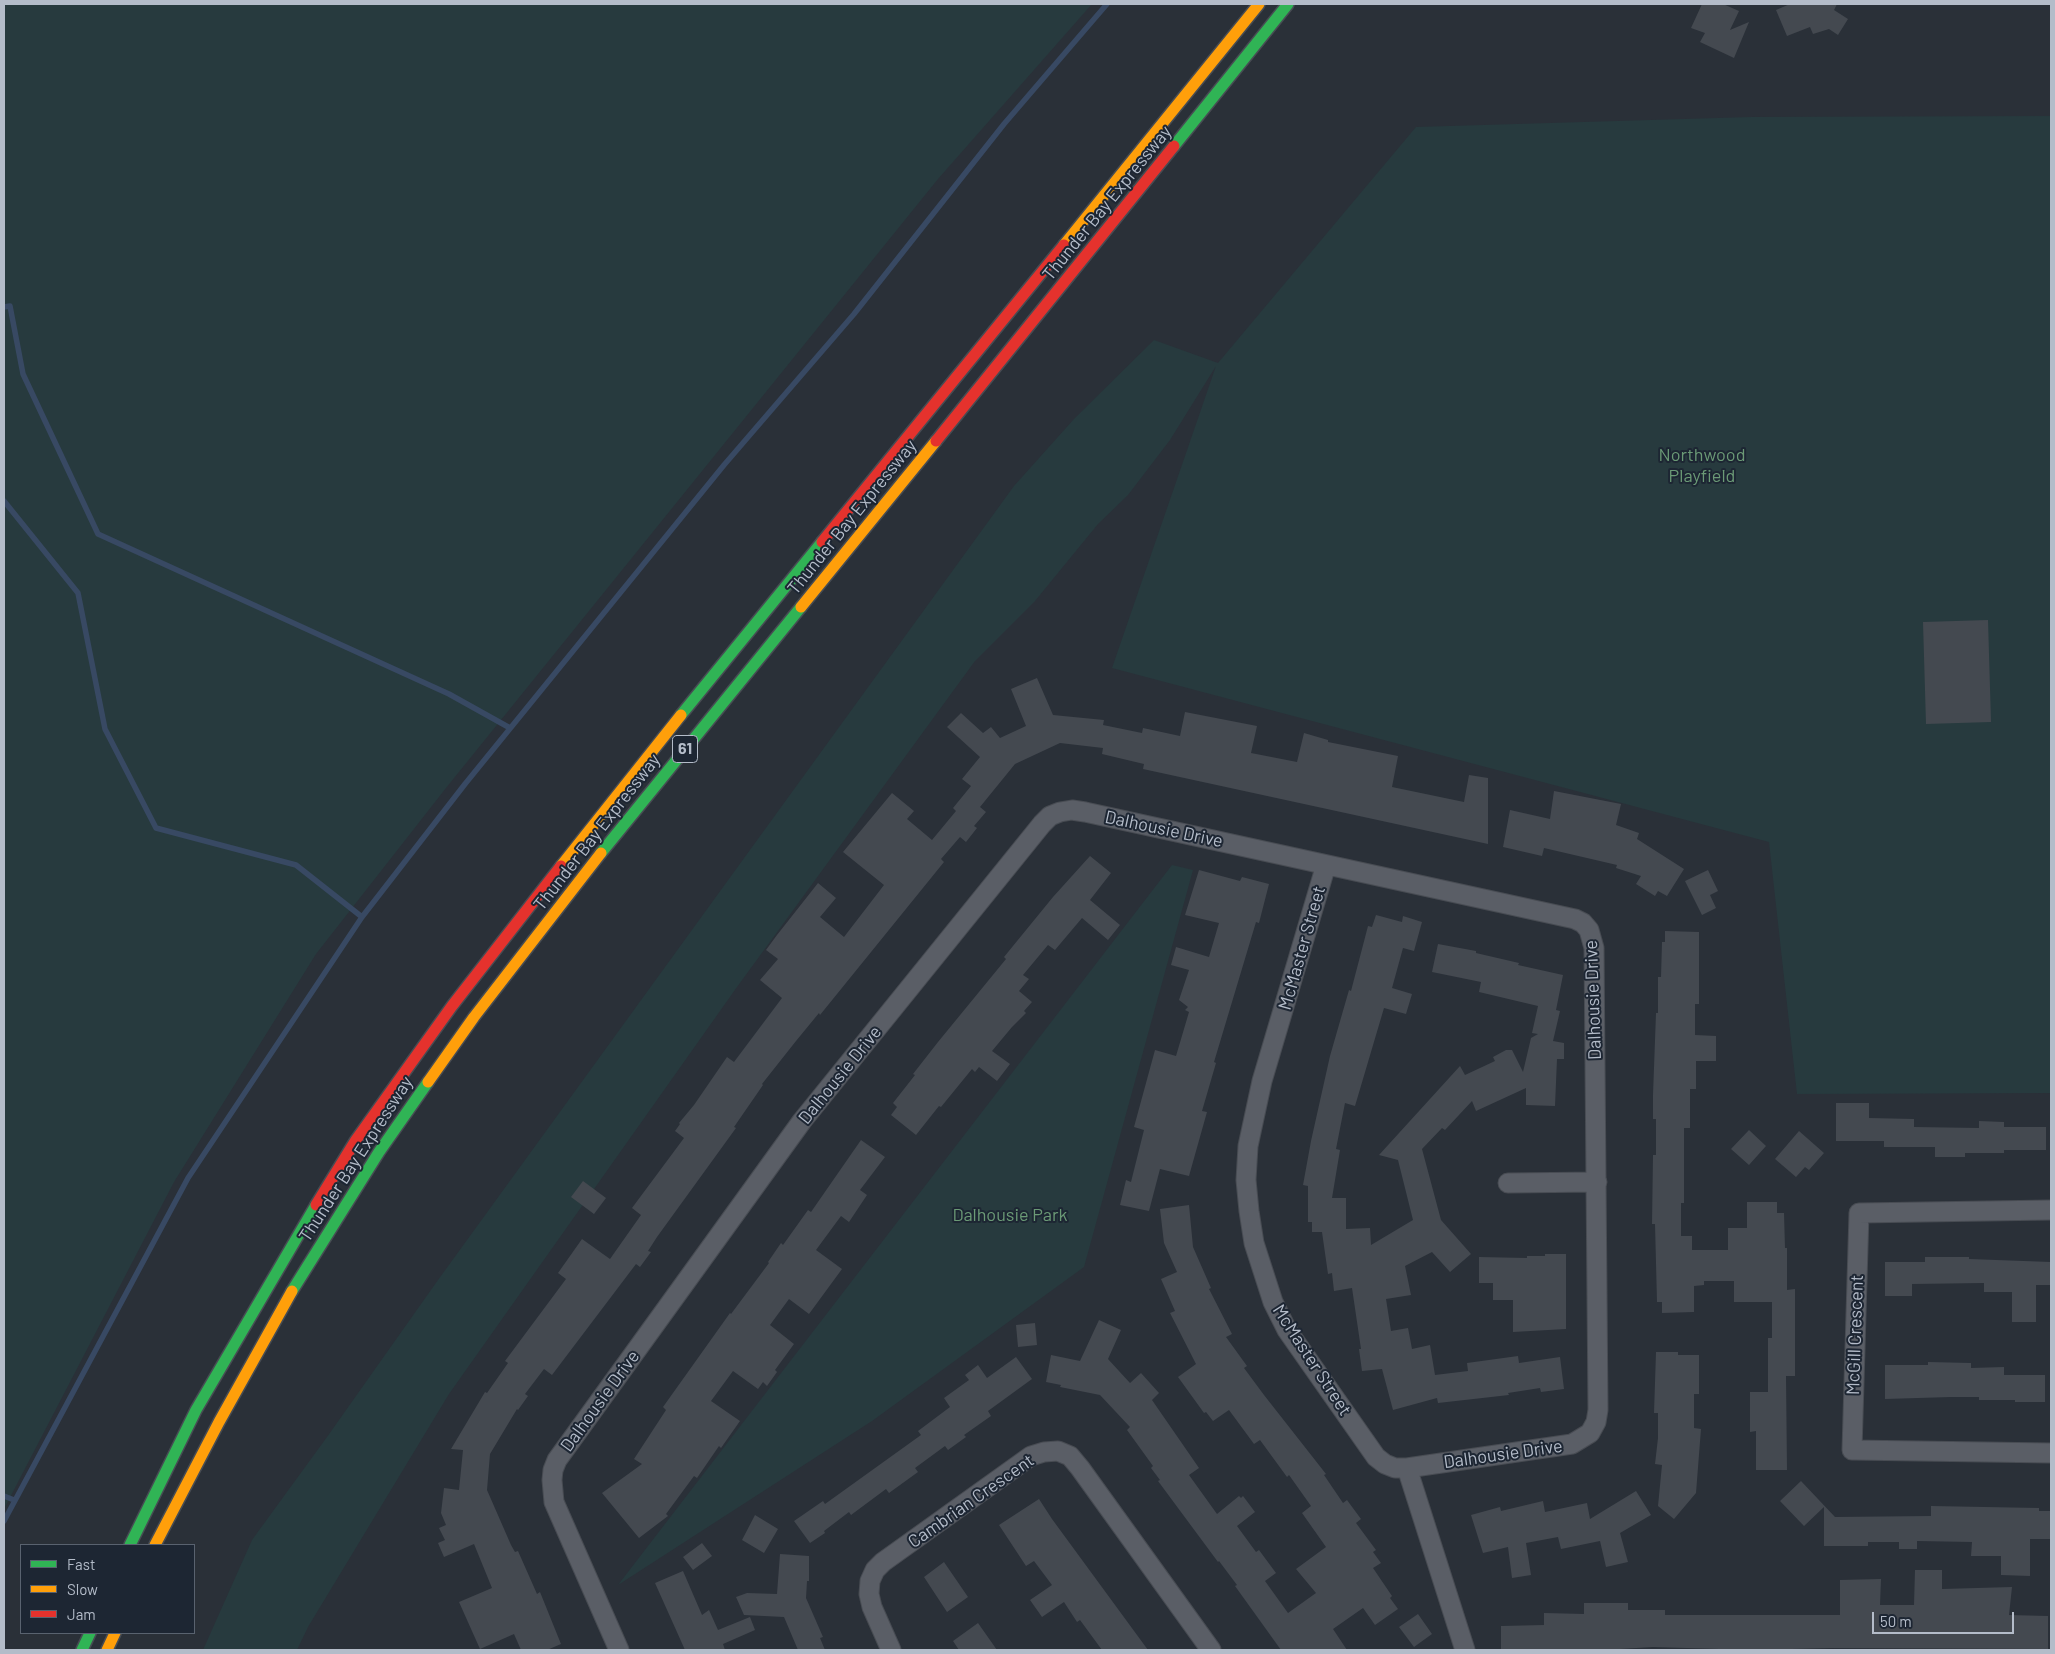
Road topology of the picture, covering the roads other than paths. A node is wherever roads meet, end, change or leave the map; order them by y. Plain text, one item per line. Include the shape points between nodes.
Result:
1 (1259, 4) edge
2 (1288, 4) edge
3 (1326, 865) junction
4 (1597, 1182) junction
5 (1508, 1183) dead end
6 (2051, 1210) edge
7 (2051, 1454) edge
8 (1407, 1468) junction
9 (130, 1544) edge
10 (156, 1544) edge
11 (90, 1634) edge
12 (115, 1634) edge
13 (82, 1650) edge
14 (107, 1650) edge
15 (619, 1650) edge
16 (891, 1650) edge
17 (1211, 1650) edge
18 (1465, 1650) edge

1 - 9 highway, Thunder Bay Expressway / 61 via 625,784 452,1006 356,1140 270,1282 196,1410
2 - 10 highway, Thunder Bay Expressway / 61 via 633,814 474,1017 378,1152 291,1292
3 - 4 street, Dalhousie Drive via 1575,919 1589,930 1594,948
3 - 8 street, McMaster Street via 1254,1113 1246,1180 1249,1212 1262,1272 1287,1330 1376,1457 1395,1468
3 - 15 street, Dalhousie Drive via 1072,810 1050,816 1042,824 802,1121 558,1460 552,1480 554,1502
4 - 5 street
4 - 8 street, Dalhousie Drive via 1598,1410 1590,1433 1572,1444
6 - 7 street, McGill Crescent via 1859,1213 1852,1450
8 - 18 street
11 - 13 highway
12 - 14 highway
16 - 17 street, Cambrian Crescent via 869,1594 875,1570 1031,1456 1058,1451 1070,1456 1080,1468

